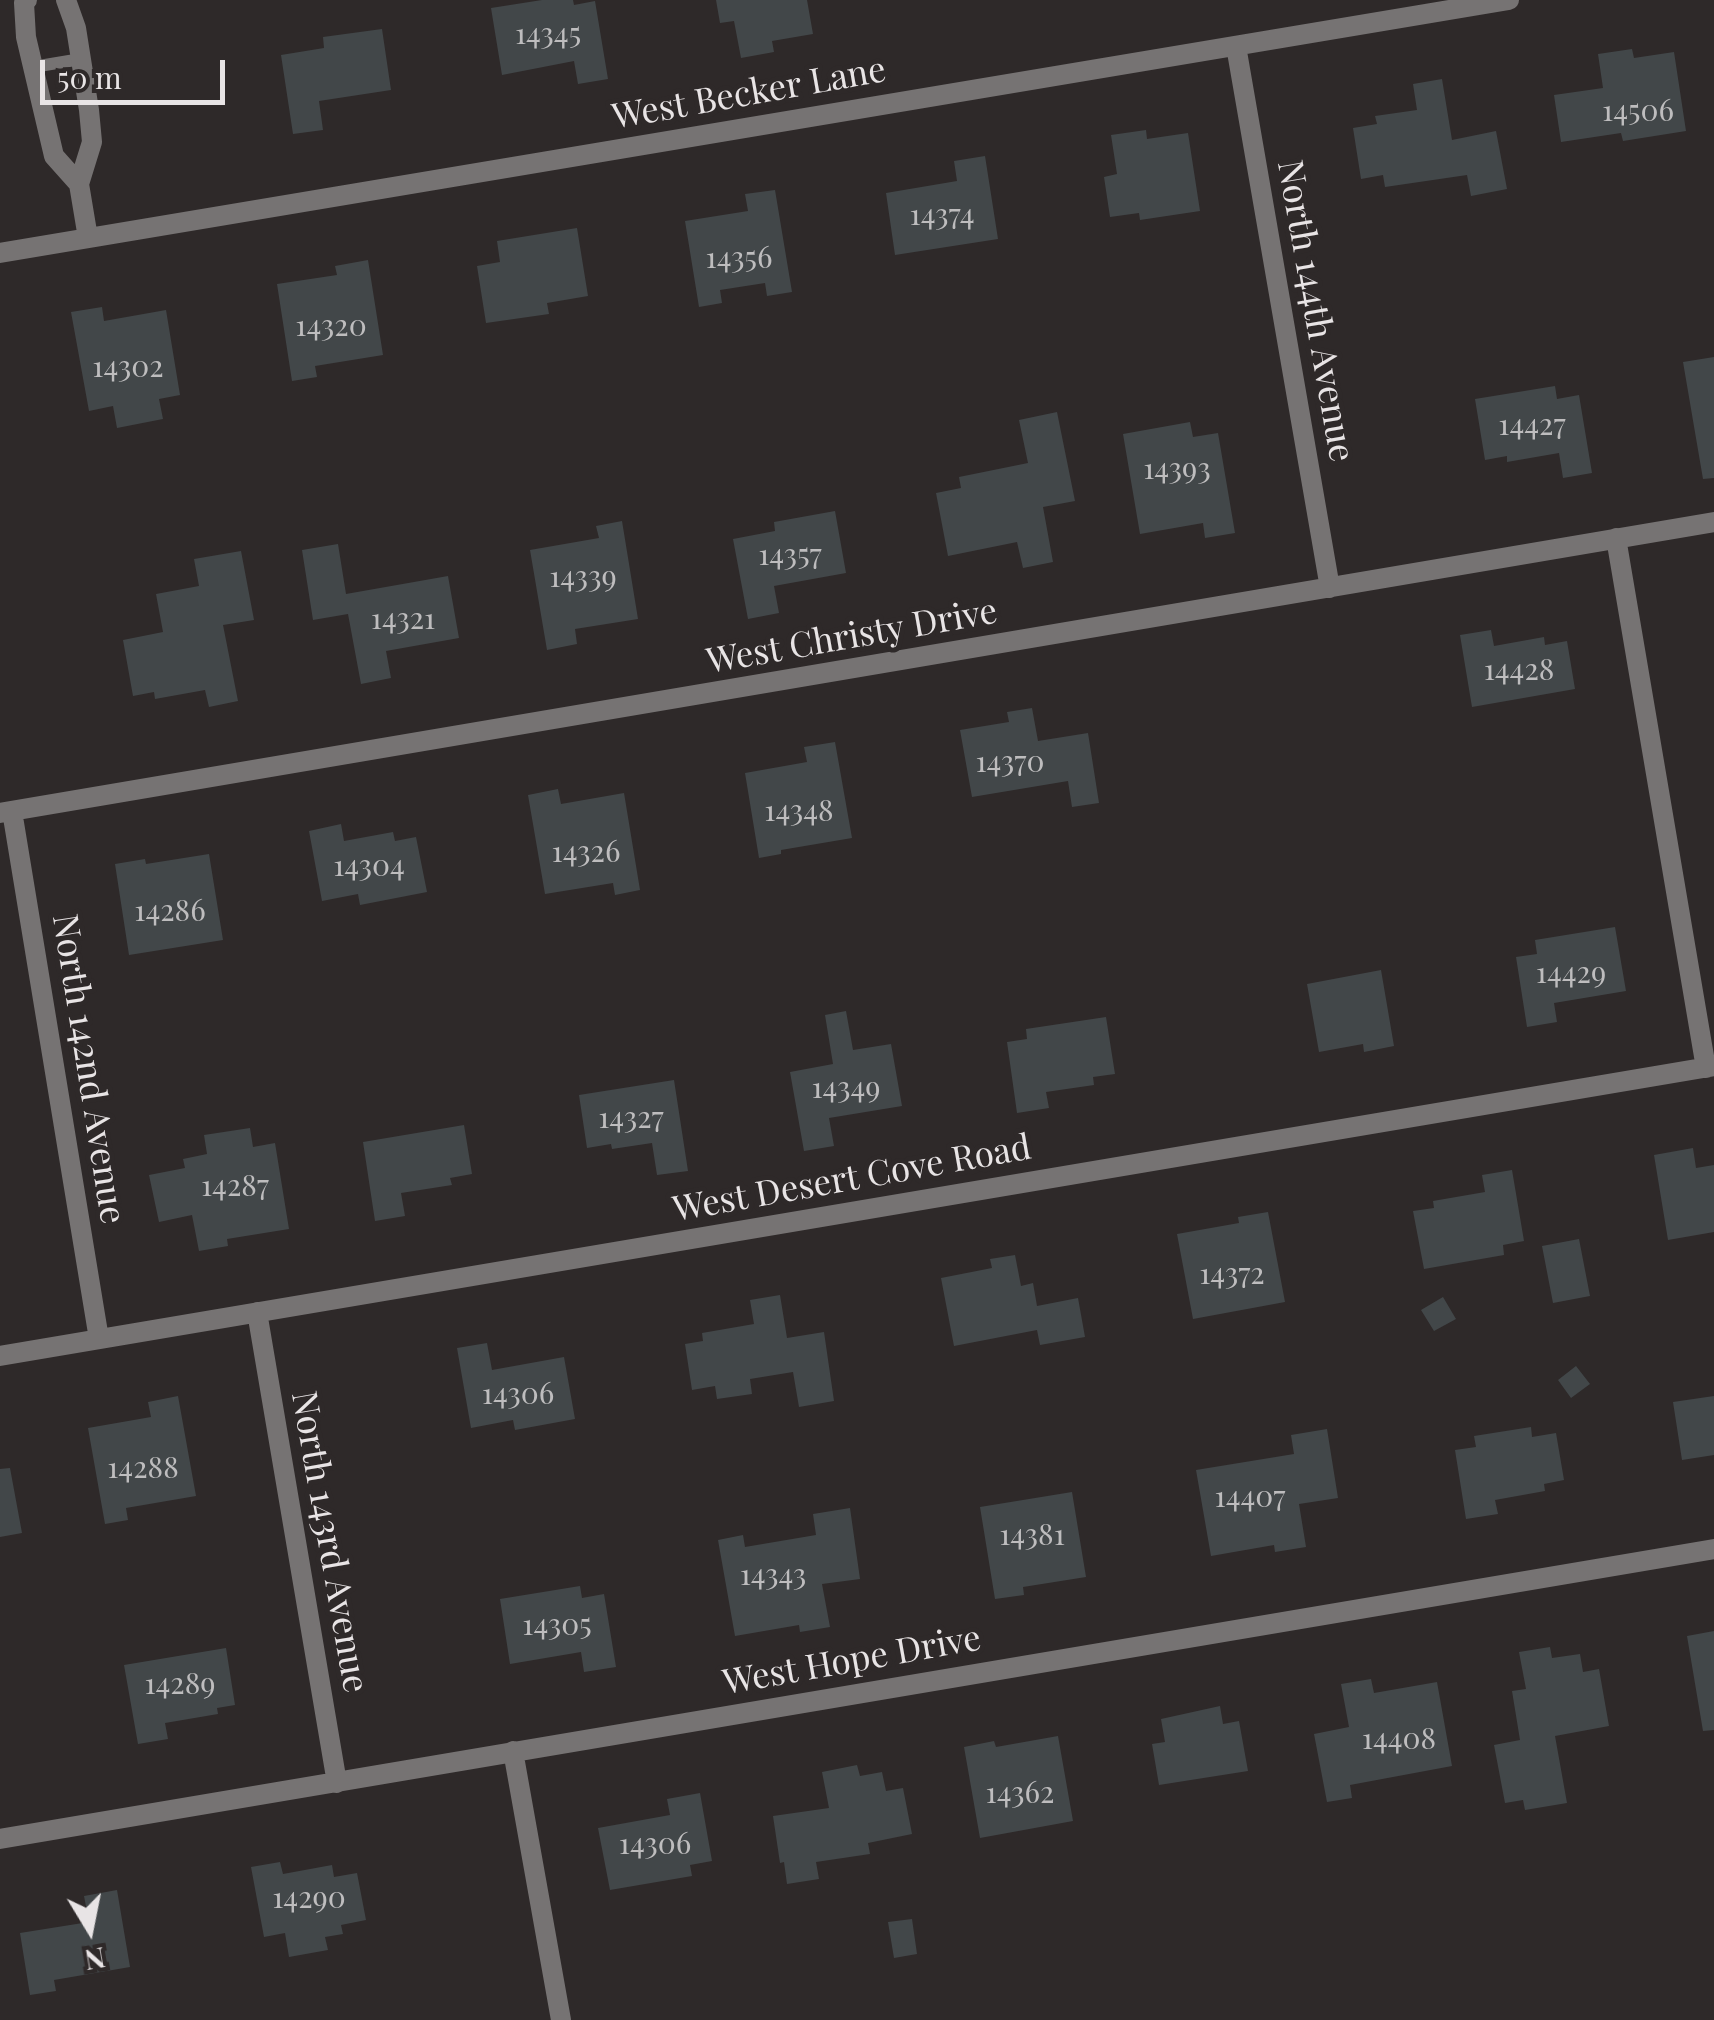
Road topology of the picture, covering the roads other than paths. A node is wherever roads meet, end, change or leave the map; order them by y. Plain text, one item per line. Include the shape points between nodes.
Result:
1 (27, 0) edge
2 (66, 0) edge
3 (1509, 0) edge
4 (1236, 46) junction
5 (82, 59) junction
6 (32, 67) junction
7 (79, 184) junction
8 (88, 238) junction
9 (0, 253) edge
10 (1714, 522) edge
11 (1616, 538) junction
12 (1330, 588) junction
13 (6, 812) edge
14 (1710, 1067) edge
15 (257, 1312) junction
16 (99, 1339) junction
17 (0, 1356) edge
18 (1714, 1548) edge
19 (512, 1751) junction
20 (337, 1783) junction
21 (0, 1839) edge
22 (562, 2020) edge

1 - 6 street
2 - 5 street
3 - 4 street, West Becker Lane
4 - 8 street, West Becker Lane
4 - 12 street, North 144th Avenue
5 - 6 lane
5 - 7 street via 92,142
6 - 7 street via 54,156
7 - 8 street
8 - 9 street, West Becker Lane
10 - 11 street, West Christy Drive
11 - 12 street, West Christy Drive
11 - 14 street
12 - 13 street, West Christy Drive
13 - 16 street, North 142nd Avenue
14 - 15 street, West Desert Cove Road
15 - 16 street, West Desert Cove Road
15 - 20 street, North 143rd Avenue
16 - 17 street, West Desert Cove Road
18 - 19 street, West Hope Drive
19 - 20 street, West Hope Drive
19 - 22 street
20 - 21 street, West Hope Drive

